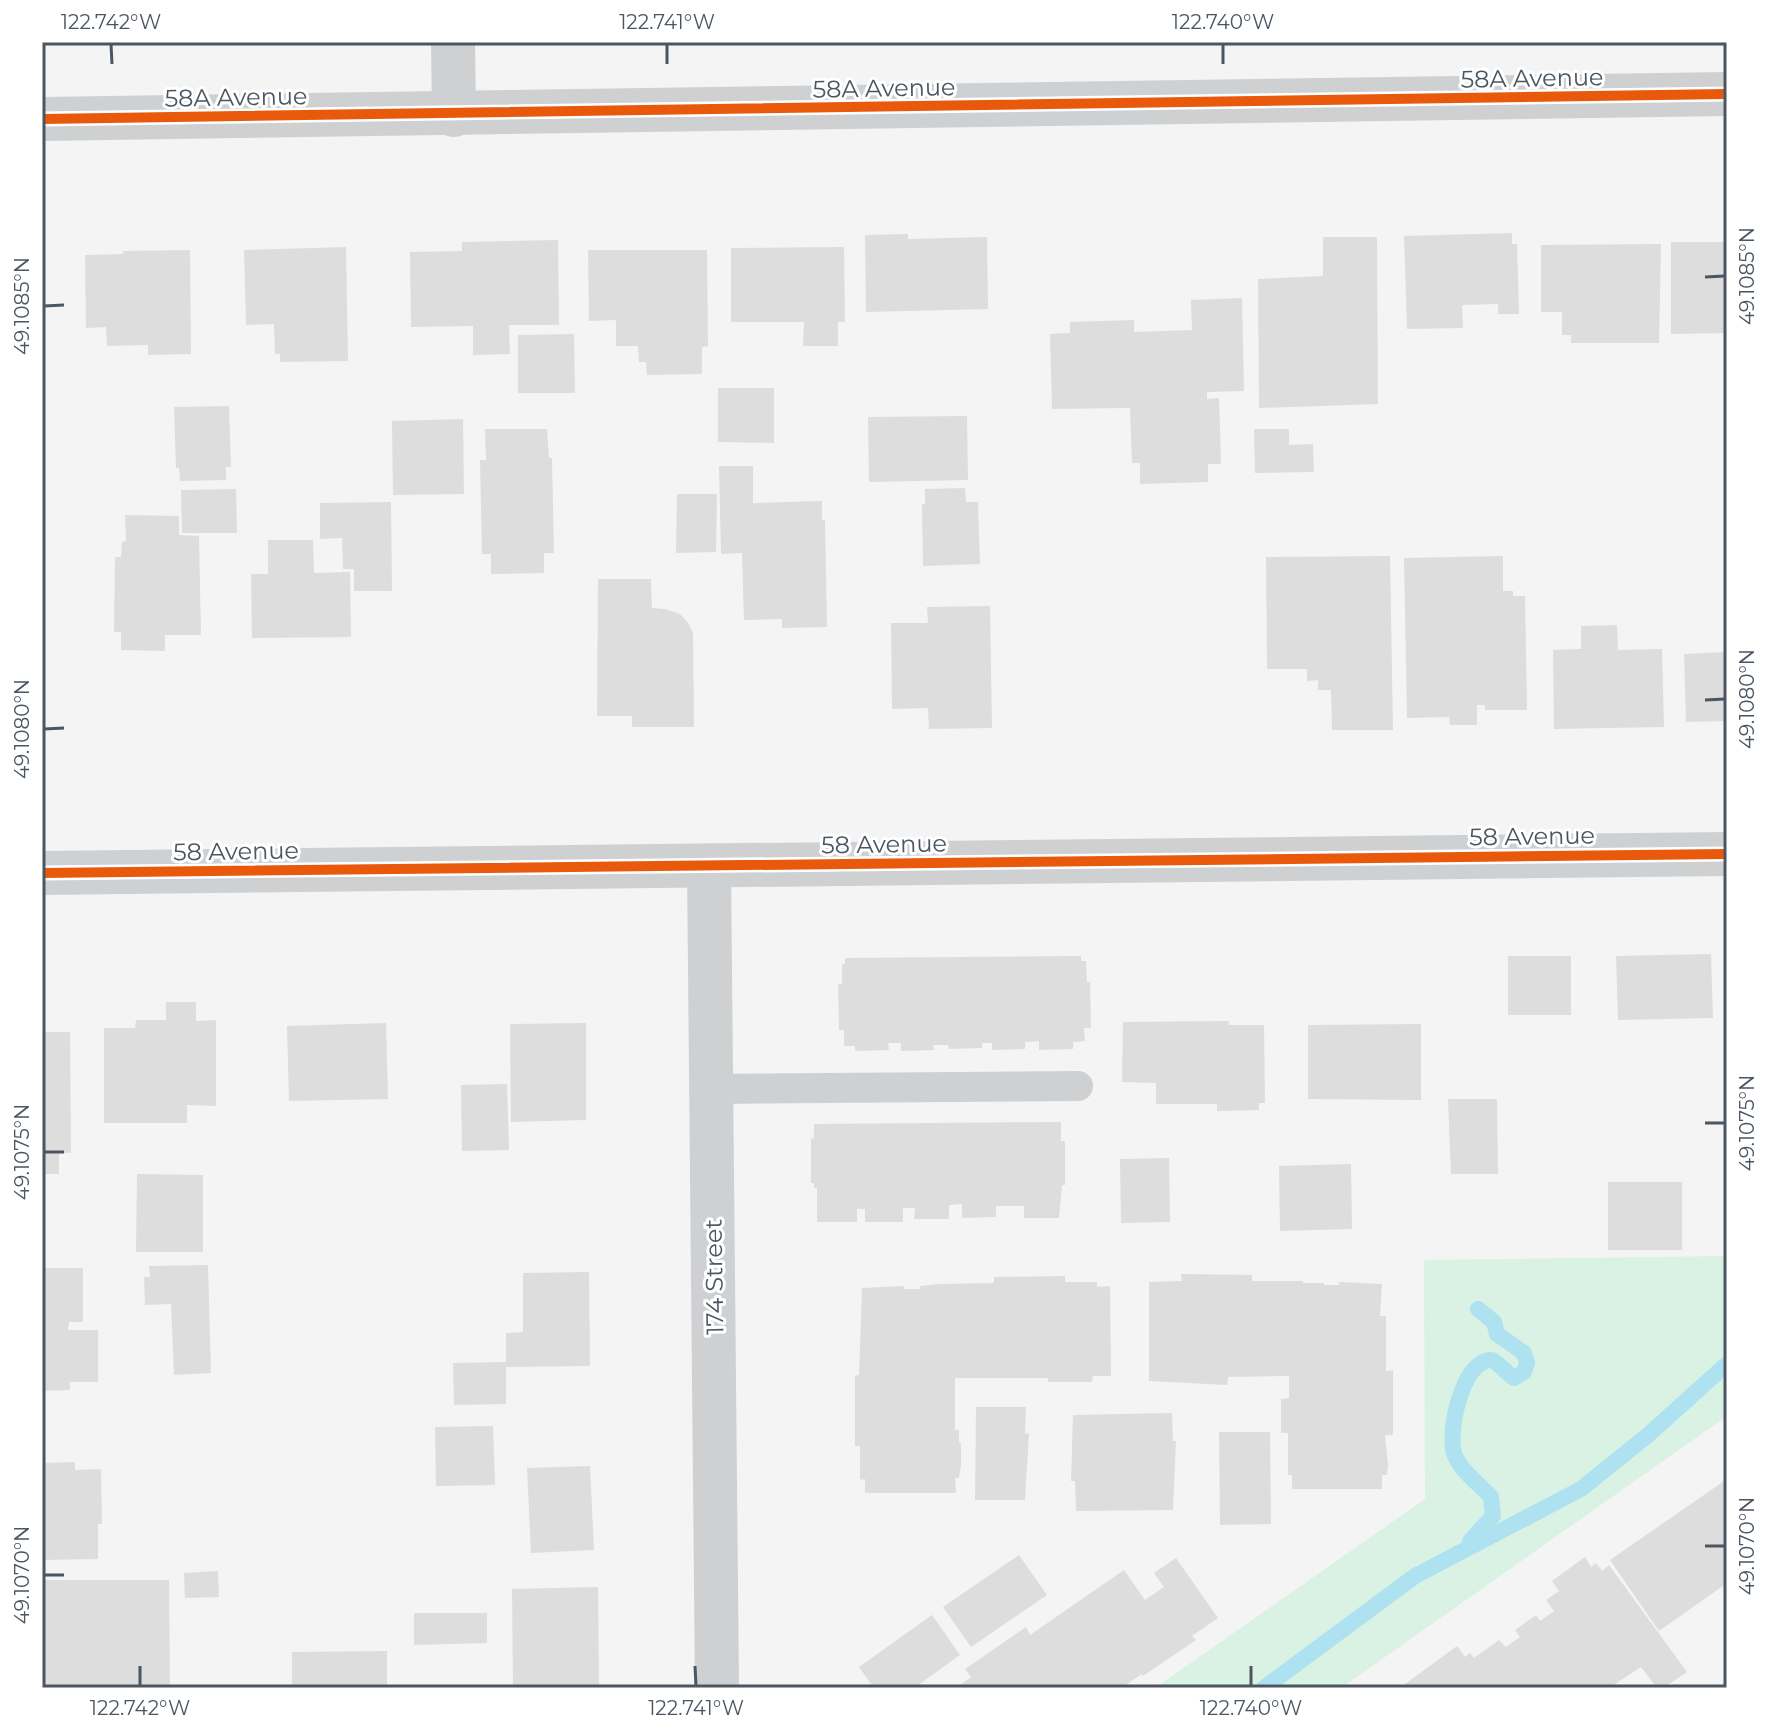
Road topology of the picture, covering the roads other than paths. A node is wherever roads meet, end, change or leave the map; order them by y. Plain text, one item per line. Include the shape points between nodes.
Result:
1 (453, 42) edge
2 (1727, 94) edge
3 (454, 115) junction
4 (42, 119) edge
5 (1727, 854) edge
6 (709, 866) junction
7 (42, 873) edge
8 (1078, 1086) dead end
9 (711, 1089) junction
10 (717, 1688) edge

1 - 3 street
2 - 3 street, 58A Avenue
3 - 4 street, 58A Avenue
5 - 6 street, 58 Avenue
6 - 7 street, 58 Avenue
6 - 9 street, 174 Street
8 - 9 lane
9 - 10 street, 174 Street

